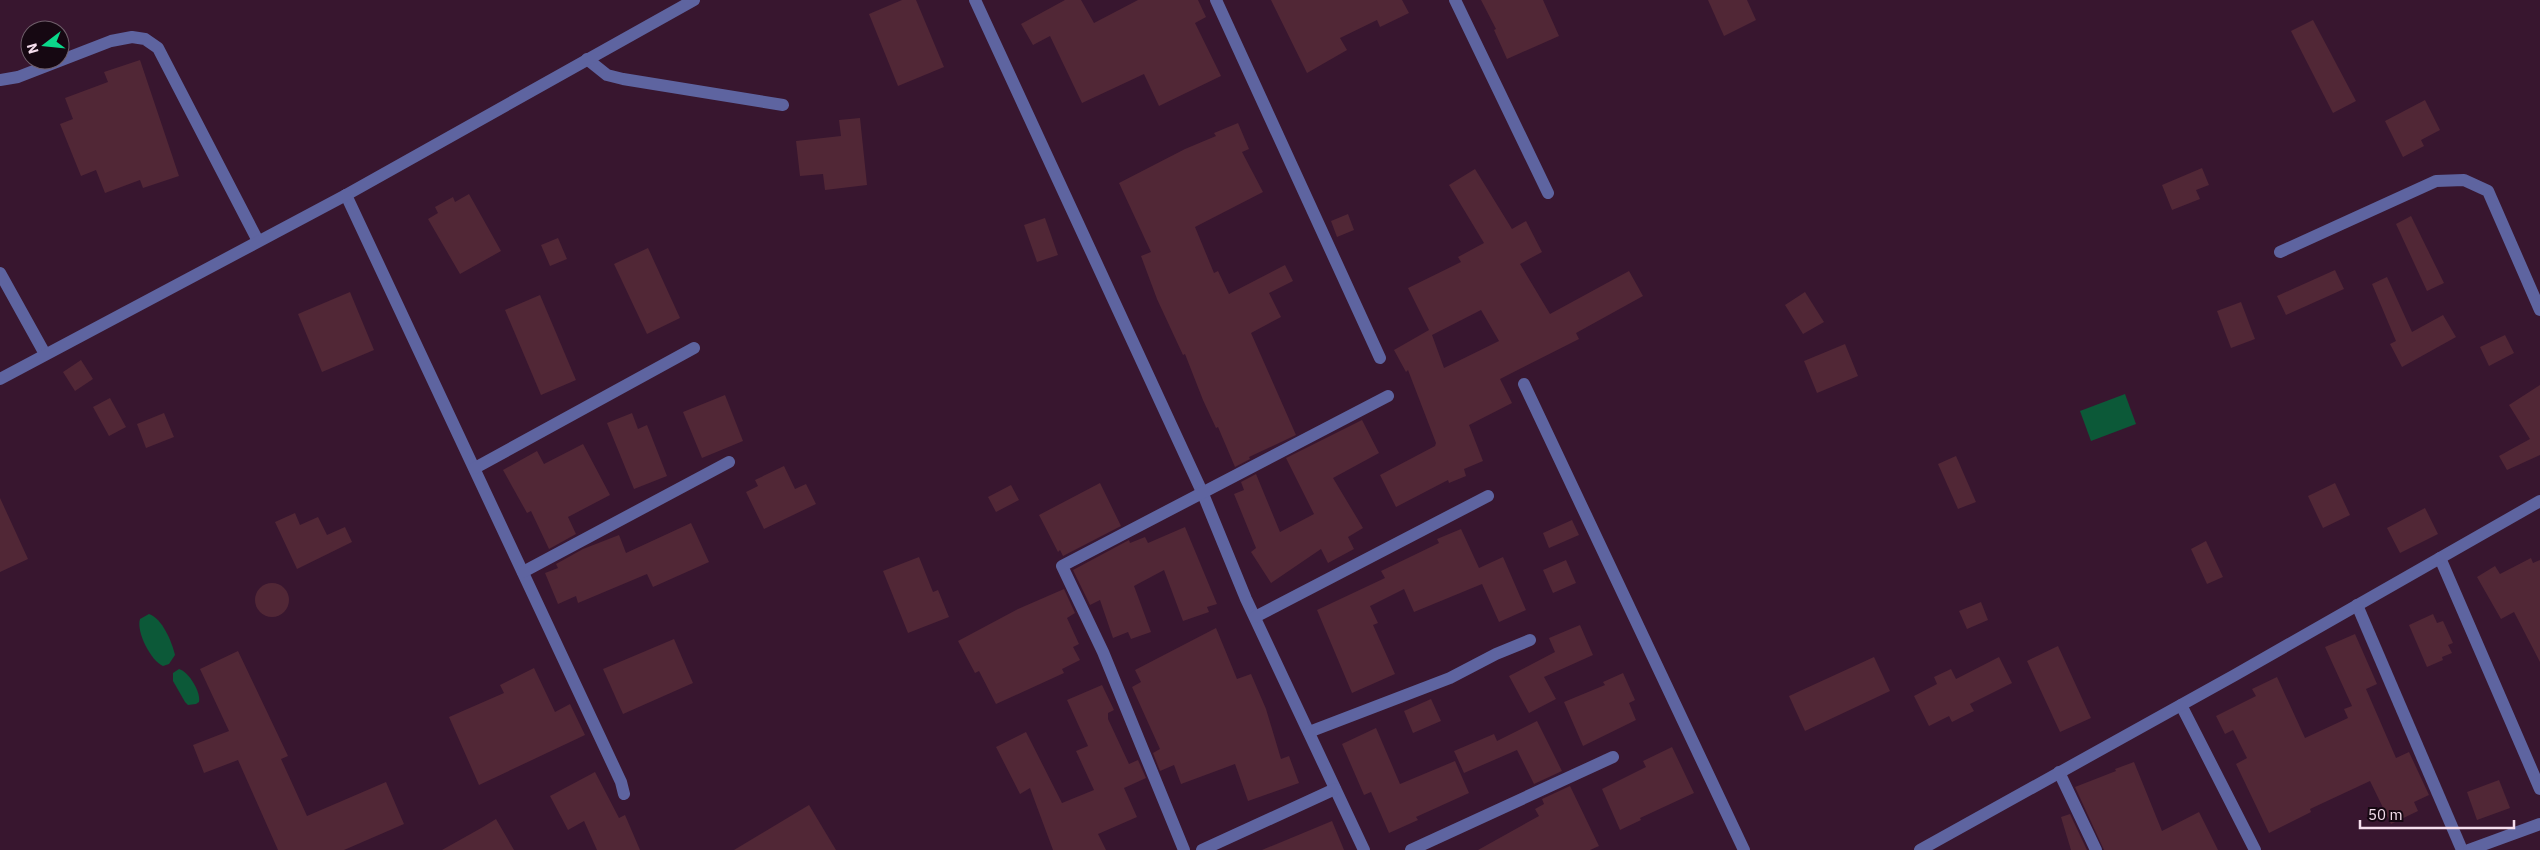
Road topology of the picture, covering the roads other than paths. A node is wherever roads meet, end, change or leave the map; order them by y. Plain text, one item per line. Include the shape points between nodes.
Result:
1 (694, 0) edge
2 (975, 0) edge
3 (1216, 0) edge
4 (1455, 0) edge
5 (587, 59) junction
6 (0, 80) edge
7 (783, 105) dead end
8 (1548, 192) dead end
9 (346, 195) junction
10 (258, 241) junction
11 (2280, 252) dead end
12 (0, 273) edge
13 (2540, 310) edge
14 (694, 348) dead end
15 (45, 354) junction
16 (1380, 358) dead end
17 (0, 378) edge
18 (1524, 384) dead end
19 (1388, 396) dead end
20 (729, 462) dead end
21 (475, 468) junction
22 (1203, 494) junction
23 (1488, 496) dead end
24 (2540, 501) edge
25 (2440, 558) junction
26 (523, 572) junction
27 (2357, 605) junction
28 (1255, 617) junction
29 (1530, 640) dead end
30 (2181, 705) junction
31 (1309, 732) junction
32 (1613, 757) dead end
33 (2059, 772) junction
34 (1335, 789) junction
35 (2540, 789) edge
36 (624, 794) dead end
37 (2540, 824) edge
38 (1184, 850) edge
39 (1202, 850) edge
40 (1364, 850) edge
41 (1411, 850) edge
42 (1744, 850) edge
43 (1920, 850) edge
44 (2096, 850) edge
45 (2256, 850) edge
46 (2462, 850) edge
47 (2469, 850) edge

1 - 5 street
2 - 22 street
3 - 16 street
4 - 8 street
5 - 7 street via 607,75 623,79
5 - 9 street
6 - 10 street via 18,77 111,41 132,37 145,39 158,48
9 - 10 street
9 - 21 street
10 - 15 street
11 - 13 street via 2436,182 2464,180 2488,192
12 - 15 street
14 - 21 street
15 - 17 street
18 - 42 street
19 - 22 street
20 - 26 street
21 - 26 street
22 - 28 street
22 - 38 street via 1062,566 1103,652
23 - 28 street
24 - 25 street
25 - 27 street
25 - 35 street
26 - 36 street
27 - 30 street
27 - 46 street
28 - 31 street
29 - 31 street via 1450,678
30 - 33 street
30 - 45 street
31 - 34 street
32 - 41 street
33 - 43 street
33 - 44 street
34 - 39 street
34 - 40 street
37 - 47 street

